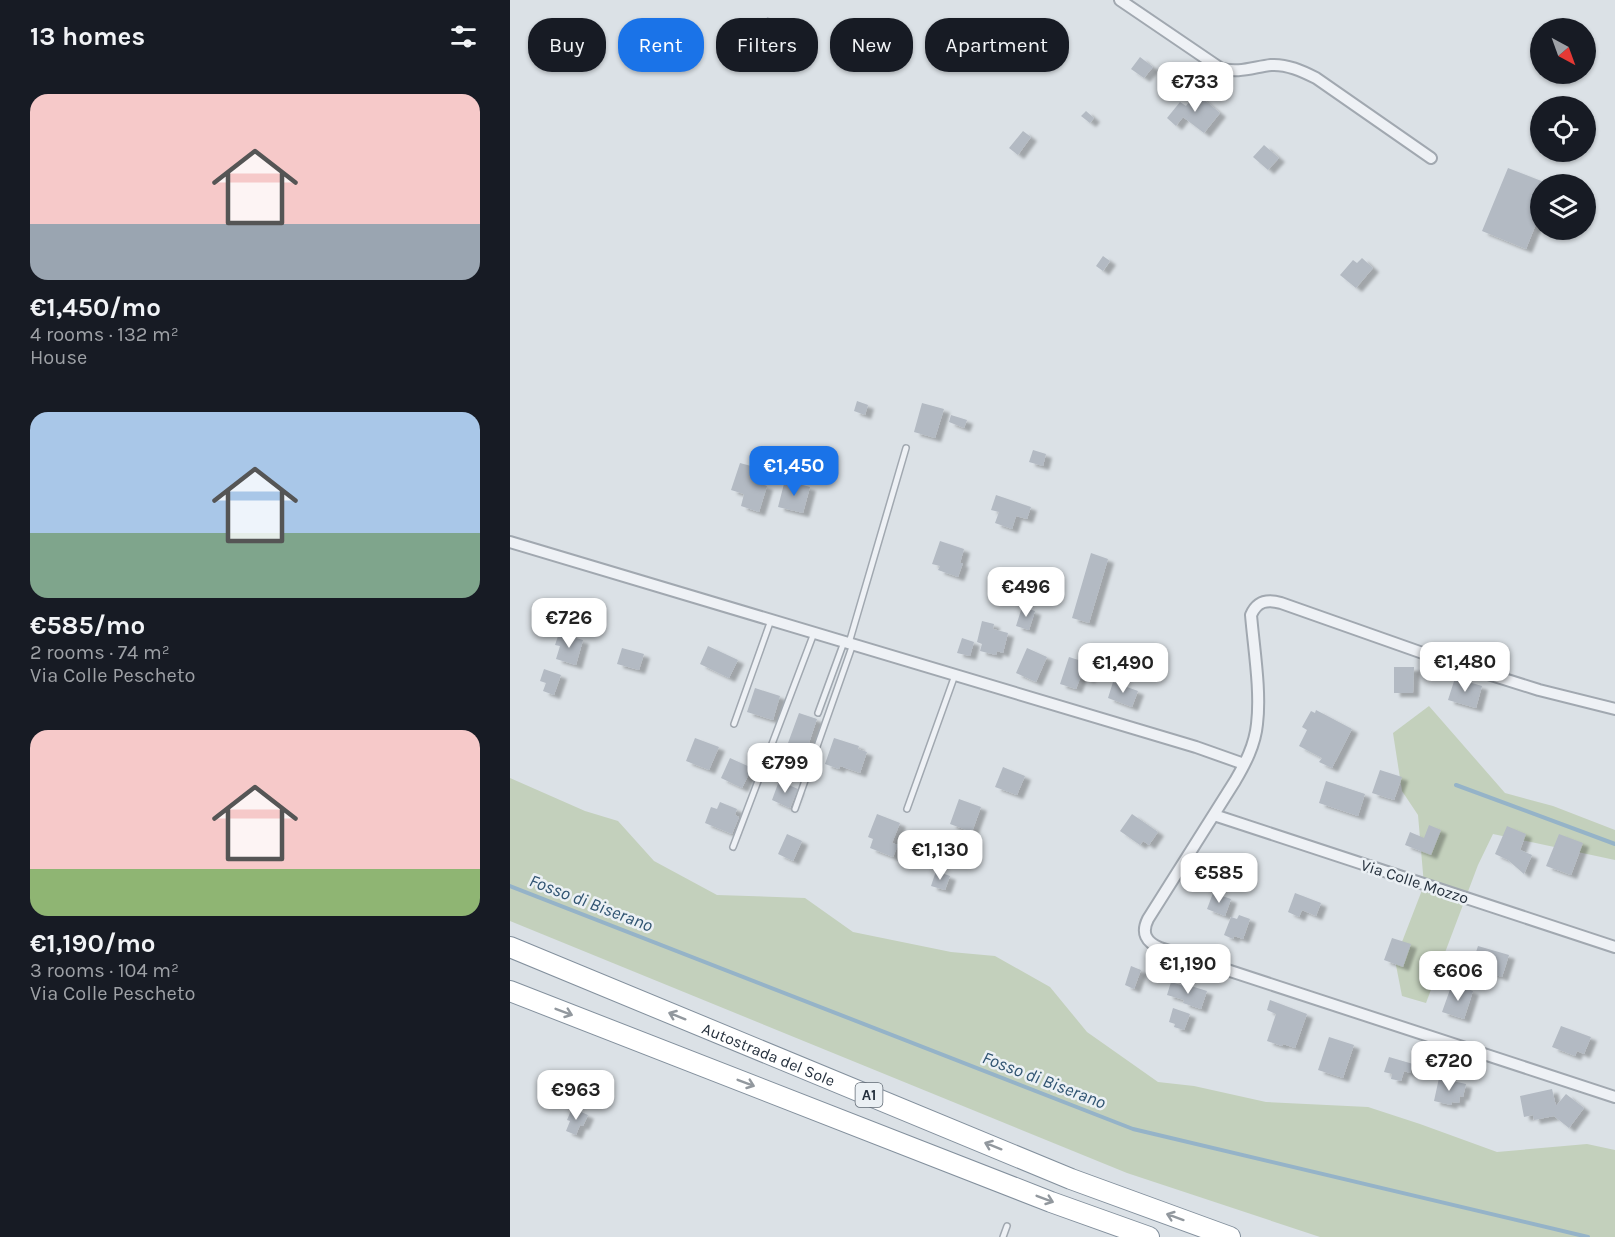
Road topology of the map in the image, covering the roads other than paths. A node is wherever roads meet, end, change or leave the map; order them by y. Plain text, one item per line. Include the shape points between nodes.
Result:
1 (1120, 0) edge
2 (1431, 158) dead end
3 (906, 448) dead end
4 (510, 542) edge
5 (771, 620) junction
6 (814, 633) junction
7 (849, 643) junction
8 (955, 675) junction
9 (1615, 709) edge
10 (818, 713) dead end
11 (734, 724) dead end
12 (1244, 764) junction
13 (795, 809) dead end
14 (907, 809) dead end
15 (1214, 815) junction
16 (733, 847) dead end
17 (510, 947) edge
18 (1615, 947) edge
19 (510, 991) edge
20 (1615, 1097) edge
21 (1007, 1227) dead end
22 (1003, 1237) edge
23 (1149, 1237) edge
24 (1230, 1237) edge

1 - 2 street via 1220,68 1234,71 1273,65 1316,78
3 - 7 lane
4 - 5 street
5 - 6 street
5 - 11 lane
6 - 7 street
6 - 16 lane
7 - 8 street
7 - 10 lane
7 - 13 lane
8 - 12 street
8 - 14 lane
9 - 12 street via 1539,690 1270,601 1257,606 1251,615 1258,715
12 - 15 street
15 - 18 street, Via Colle Mozzo
15 - 20 street via 1147,922 1145,931 1152,944
24 -> 17 highway, Autostrada del Sole / A1 via 1071,1179
19 -> 23 highway, Autostrada del Sole / A1
21 - 22 lane

